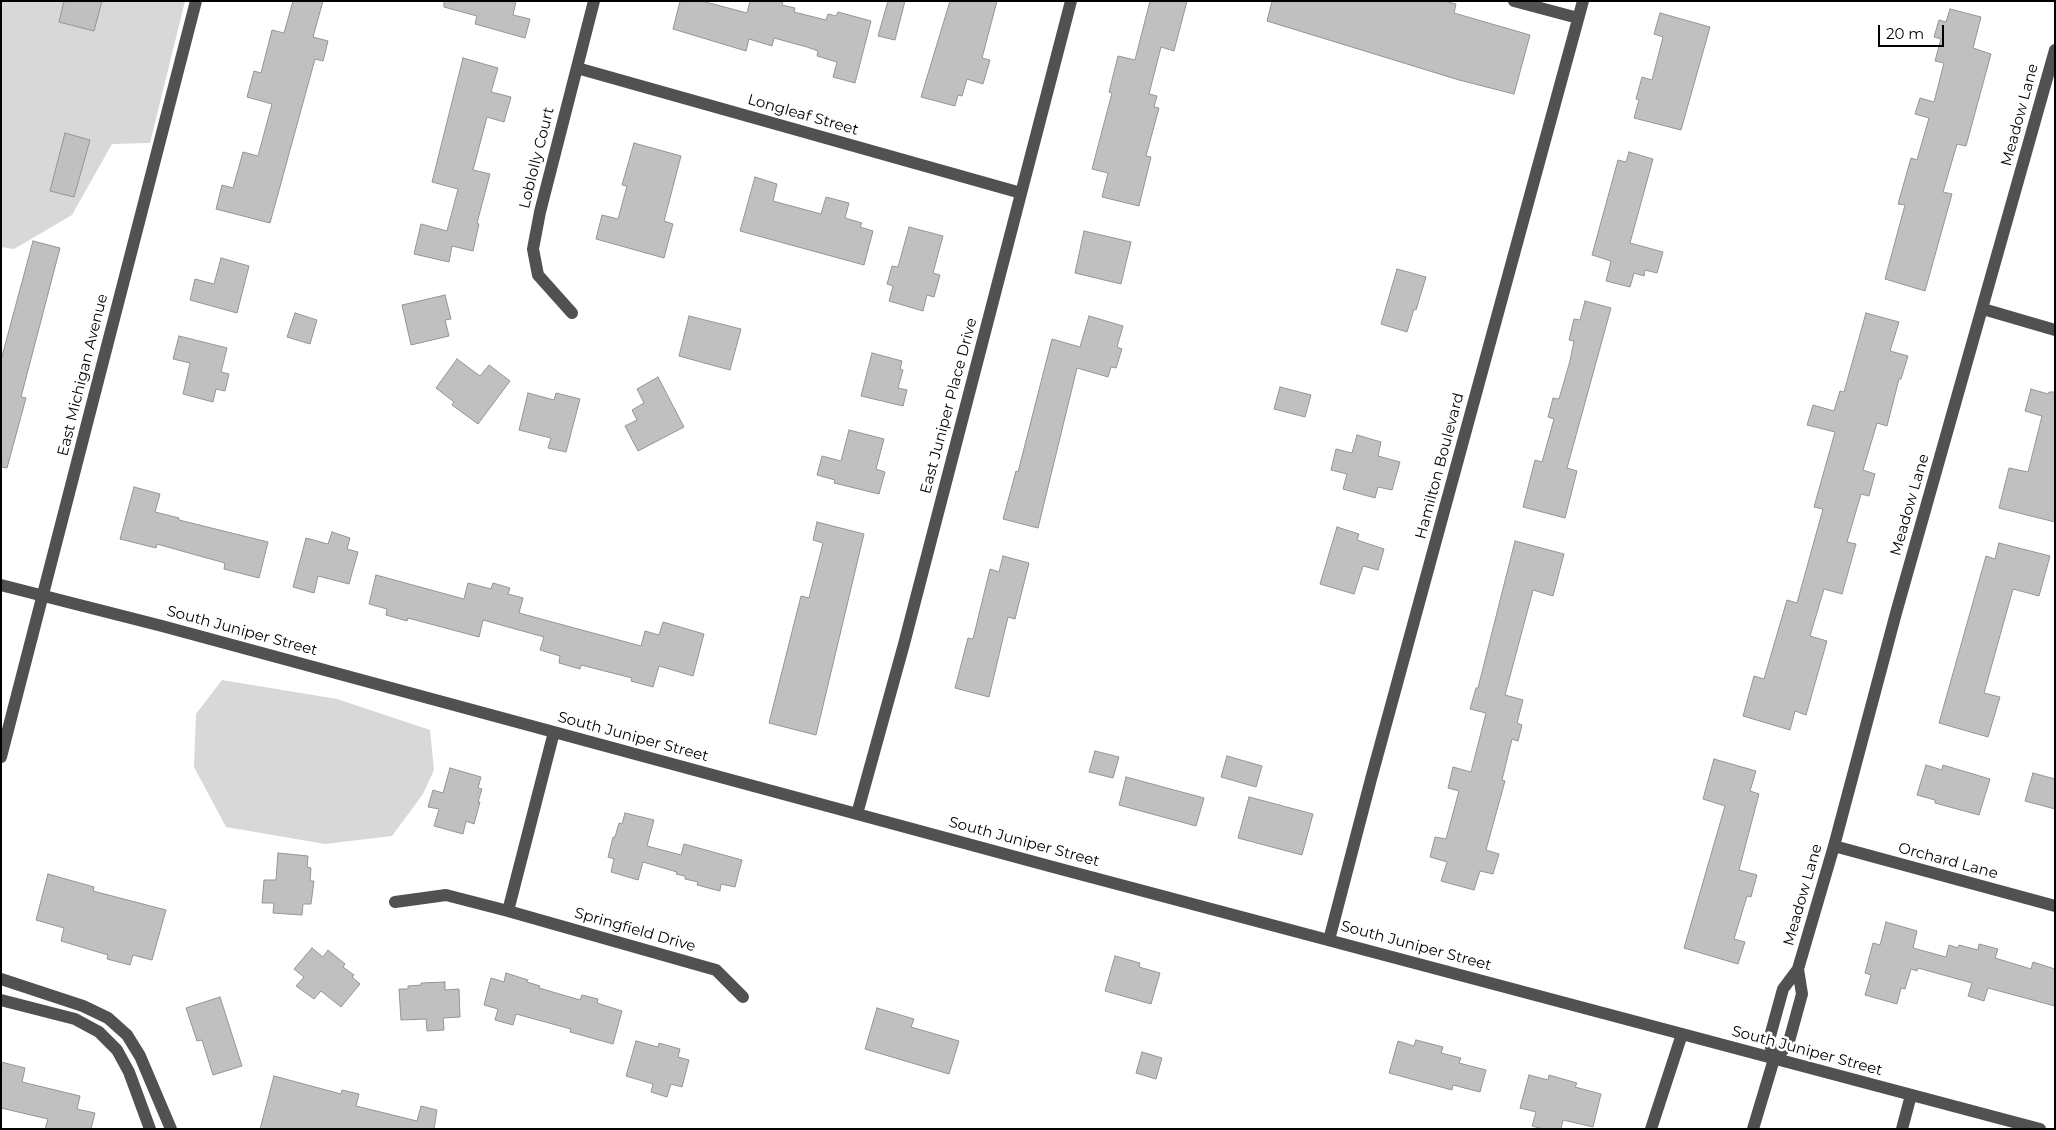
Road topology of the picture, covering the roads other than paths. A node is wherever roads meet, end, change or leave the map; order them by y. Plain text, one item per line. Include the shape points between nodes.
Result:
1 (196, 1) edge
2 (594, 1) edge
3 (1514, 1) edge
4 (1583, 1) edge
5 (1071, 4) edge
6 (1578, 18) junction
7 (2055, 50) edge
8 (576, 68) junction
9 (1021, 193) junction
10 (1983, 309) junction
11 (572, 313) dead end
12 (2055, 330) edge
13 (1, 585) edge
14 (44, 596) junction
15 (554, 732) junction
16 (1, 757) edge
17 (857, 814) junction
18 (1834, 846) junction
19 (395, 902) dead end
20 (2055, 906) edge
21 (508, 911) junction
22 (1329, 940) junction
23 (1798, 969) junction
24 (1, 979) edge
25 (743, 997) dead end
26 (1, 1000) edge
27 (1682, 1034) junction
28 (1774, 1059) junction
29 (1911, 1095) junction
30 (150, 1129) edge
31 (171, 1129) edge
32 (1651, 1129) edge
33 (1753, 1129) edge
34 (1902, 1129) edge
35 (2040, 1129) edge

1 - 14 street, East Michigan Avenue
2 - 8 street, Loblolly Court
3 - 6 street
4 - 6 street, Hamilton Boulevard
5 - 9 street, East Juniper Place Drive
6 - 22 street, Hamilton Boulevard
7 - 10 street, Meadow Lane
8 - 9 street, Longleaf Street
8 - 11 street, Loblolly Court via 533,248 538,275
9 - 17 street, East Juniper Place Drive
10 - 12 street
10 - 18 street, Meadow Lane via 1896,613
13 - 14 street, South Juniper Street
14 - 15 street, South Juniper Street
14 - 16 street, East Michigan Avenue
15 - 17 street, South Juniper Street
15 - 21 street
17 - 22 street, South Juniper Street
18 - 20 street, Orchard Lane
18 - 23 street, Meadow Lane
19 - 21 street, Springfield Drive via 446,895
21 - 25 street, Springfield Drive via 716,970
22 - 27 street, South Juniper Street
23 - 28 street, Meadow Lane via 1783,989 1769,1040
23 - 28 street, Meadow Lane via 1802,994 1788,1045
24 - 31 street via 83,1006 108,1018 127,1035 140,1056
26 - 30 street via 75,1018 99,1032 117,1050 129,1072
27 - 28 street, South Juniper Street
27 - 32 street
28 - 29 street, South Juniper Street
28 - 33 street
29 - 34 street
29 - 35 street, South Juniper Street

